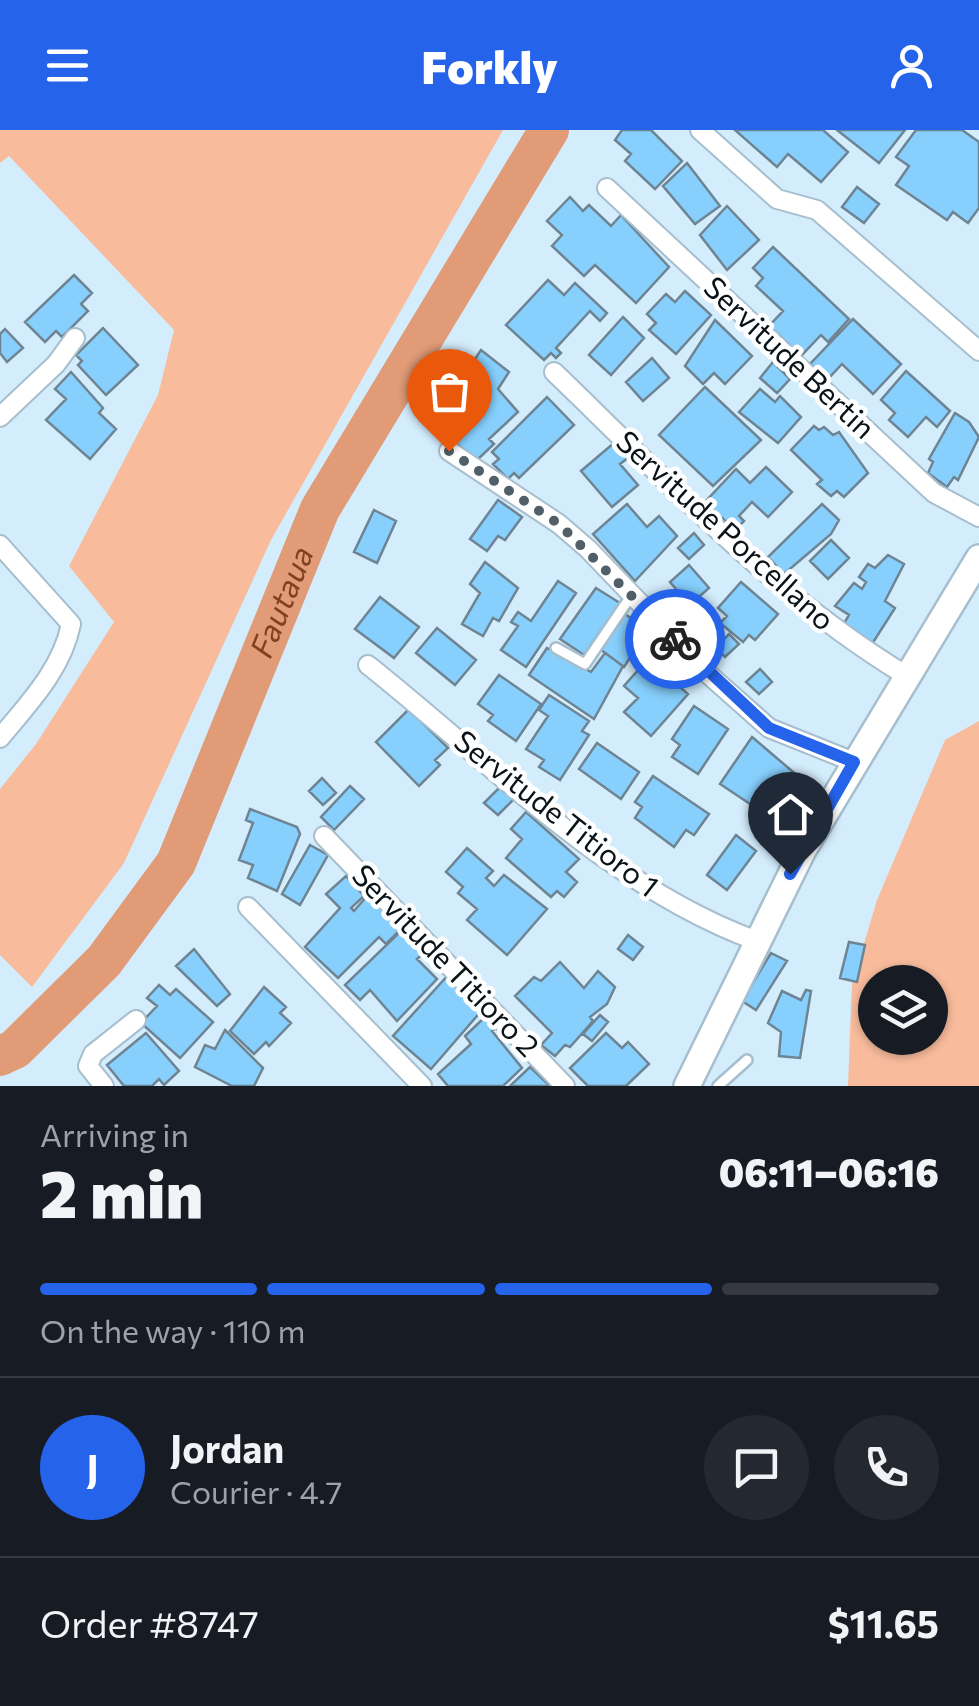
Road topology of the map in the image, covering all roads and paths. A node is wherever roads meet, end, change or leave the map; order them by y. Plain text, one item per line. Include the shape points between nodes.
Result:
1 (700, 130) edge
2 (607, 188) dead end
3 (75, 338) dead end
4 (979, 352) edge
5 (554, 372) dead end
6 (0, 417) edge
7 (449, 451) dead end
8 (979, 517) edge
9 (0, 545) edge
10 (979, 558) edge
11 (633, 594) junction
12 (556, 648) dead end
13 (368, 665) dead end
14 (907, 676) junction
15 (0, 738) edge
16 (854, 762) junction
17 (324, 836) dead end
18 (248, 907) dead end
19 (757, 941) junction
20 (136, 1020) dead end
21 (748, 1060) dead end
22 (104, 1086) edge
23 (422, 1086) edge
24 (565, 1086) edge
25 (687, 1086) edge
26 (718, 1086) edge

1 - 4 street via 777,199 817,210
2 - 8 street, Servitude Bertin via 934,493
3 - 6 street
5 - 14 street, Servitude Porcellano via 839,636
7 - 11 street via 559,524
9 - 15 street via 71,624 67,645 40,690
10 - 14 main road
11 - 12 lane via 585,664
11 - 16 street via 769,728
13 - 19 street, Servitude Titioro 1 via 638,884
14 - 16 main road
16 - 19 main road
17 - 24 street, Servitude Titioro 2
18 - 23 street
19 - 25 main road
20 - 22 street via 93,1054 88,1066
21 - 26 lane

